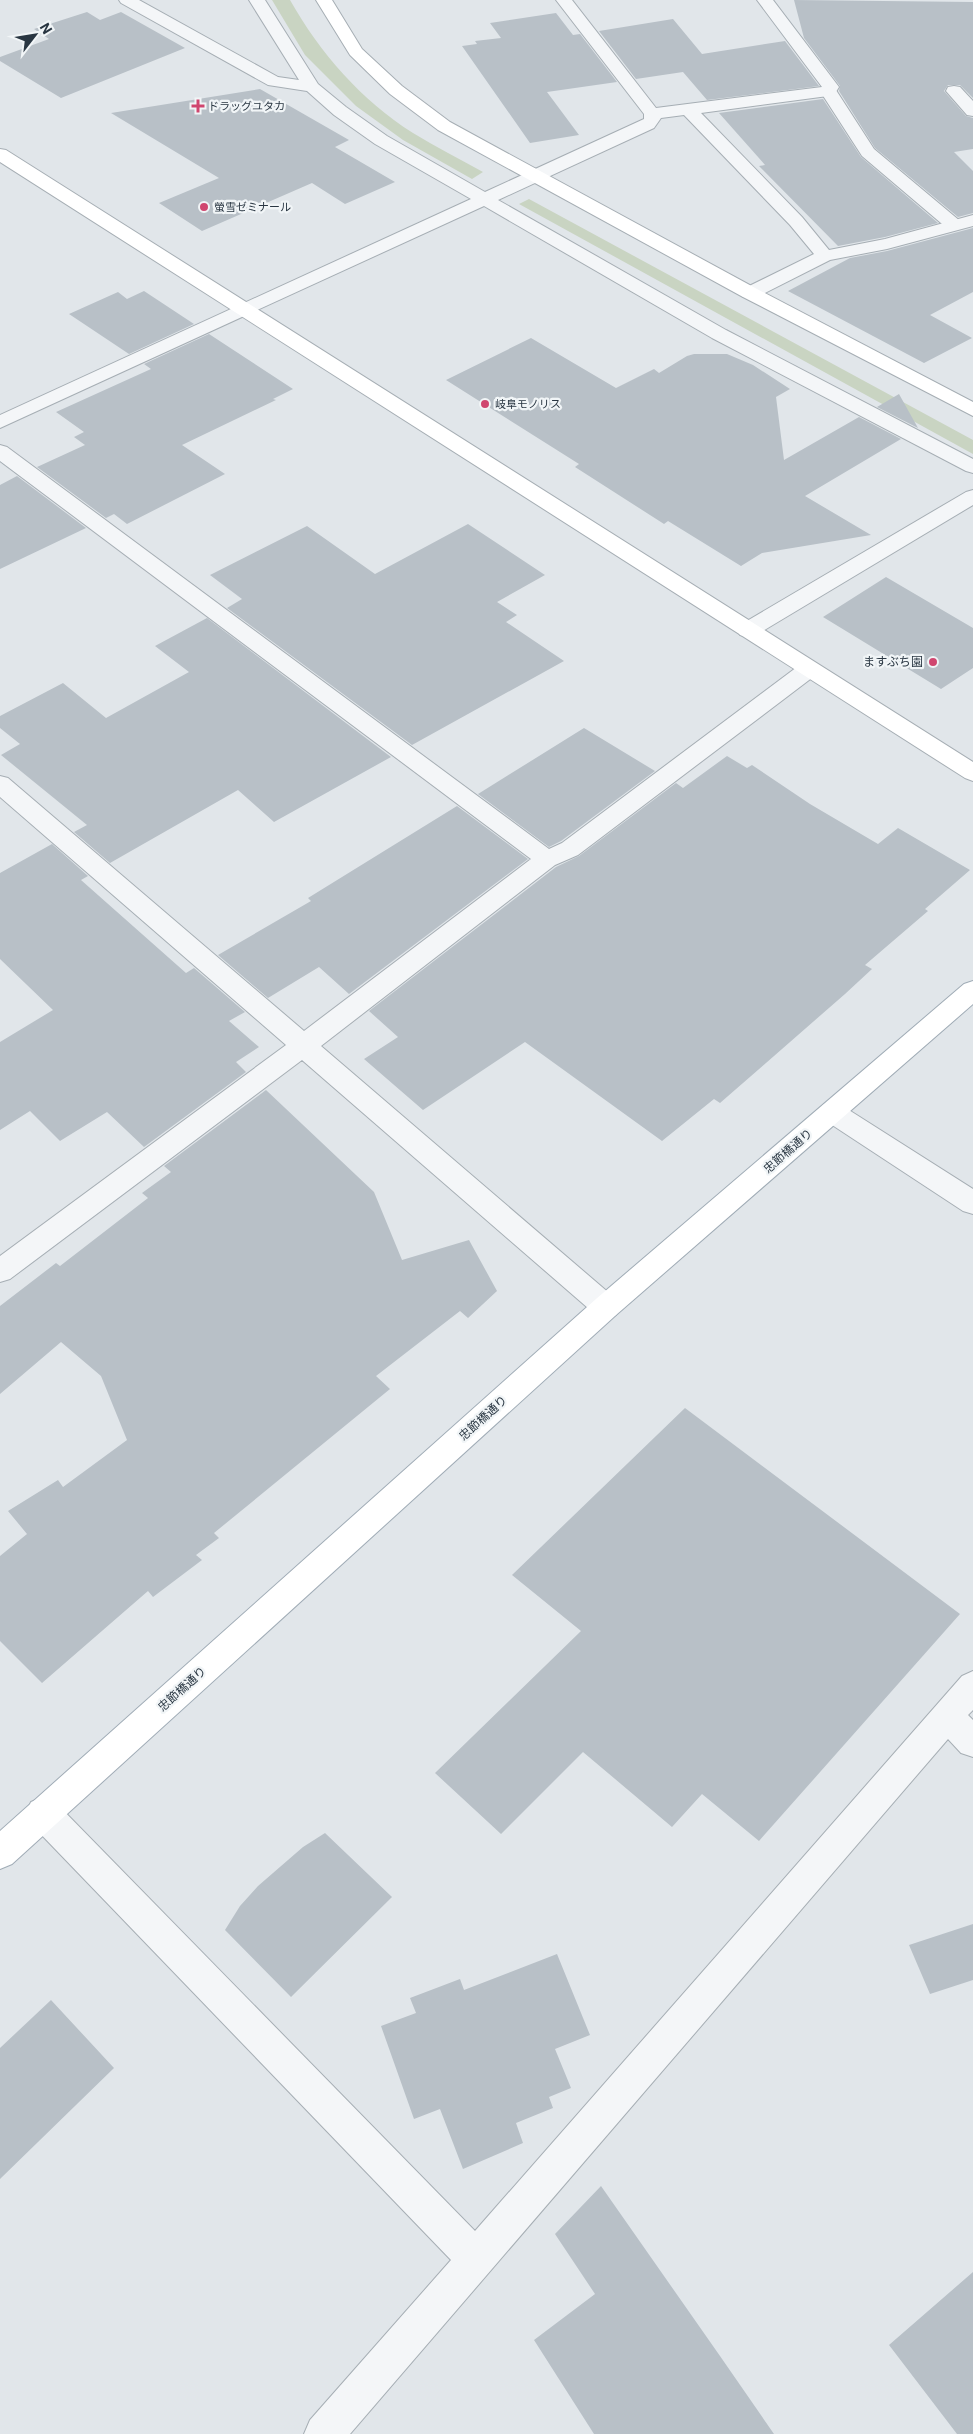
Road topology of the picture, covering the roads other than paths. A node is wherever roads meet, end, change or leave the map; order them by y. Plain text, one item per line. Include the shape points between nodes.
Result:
1 (127, 0) edge
2 (257, 0) edge
3 (324, 0) edge
4 (564, 0) edge
5 (765, 0) edge
6 (312, 87) junction
7 (828, 91) junction
8 (954, 91) dead end
9 (689, 110) junction
10 (973, 111) edge
11 (652, 114) junction
12 (0, 154) edge
13 (535, 175) junction
14 (484, 199) junction
15 (973, 220) edge
16 (954, 225) junction
17 (825, 256) junction
18 (750, 293) junction
19 (245, 310) junction
20 (973, 410) edge
21 (0, 422) edge
22 (0, 451) edge
23 (973, 467) edge
24 (973, 496) edge
25 (748, 630) junction
26 (809, 669) junction
27 (973, 773) edge
28 (0, 784) edge
29 (547, 859) junction
30 (973, 990) edge
31 (304, 1045) junction
32 (832, 1112) junction
33 (973, 1203) edge
34 (0, 1271) edge
35 (606, 1308) junction
36 (973, 1686) edge
37 (947, 1716) junction
38 (973, 1742) edge
39 (44, 1814) junction
40 (0, 1853) edge
41 (476, 2259) junction
42 (324, 2434) edge

1 - 6 street via 274,81
2 - 6 street
3 - 13 street via 356,52 396,90 444,126
4 - 11 street
5 - 7 street via 831,87
6 - 14 street via 381,140
7 - 9 street
7 - 16 street via 868,152
8 - 10 street
9 - 11 street
9 - 17 street via 796,221
11 - 13 street via 653,120 648,124
12 - 19 street
13 - 14 street
13 - 18 street
14 - 19 street
14 - 23 street via 719,334
15 - 16 street
16 - 17 street via 887,244
17 - 18 street
18 - 20 street
19 - 21 street
19 - 25 street
22 - 29 street
24 - 25 street
25 - 26 street
26 - 27 street
26 - 29 street via 570,849
28 - 31 street
29 - 31 street
30 - 32 street, 忠節橋通り
31 - 34 street
31 - 35 street
32 - 33 street
32 - 35 street, 忠節橋通り
35 - 39 street, 忠節橋通り
36 - 37 street
37 - 38 street
37 - 41 street
39 - 40 street, 忠節橋通り
39 - 41 street
41 - 42 street

